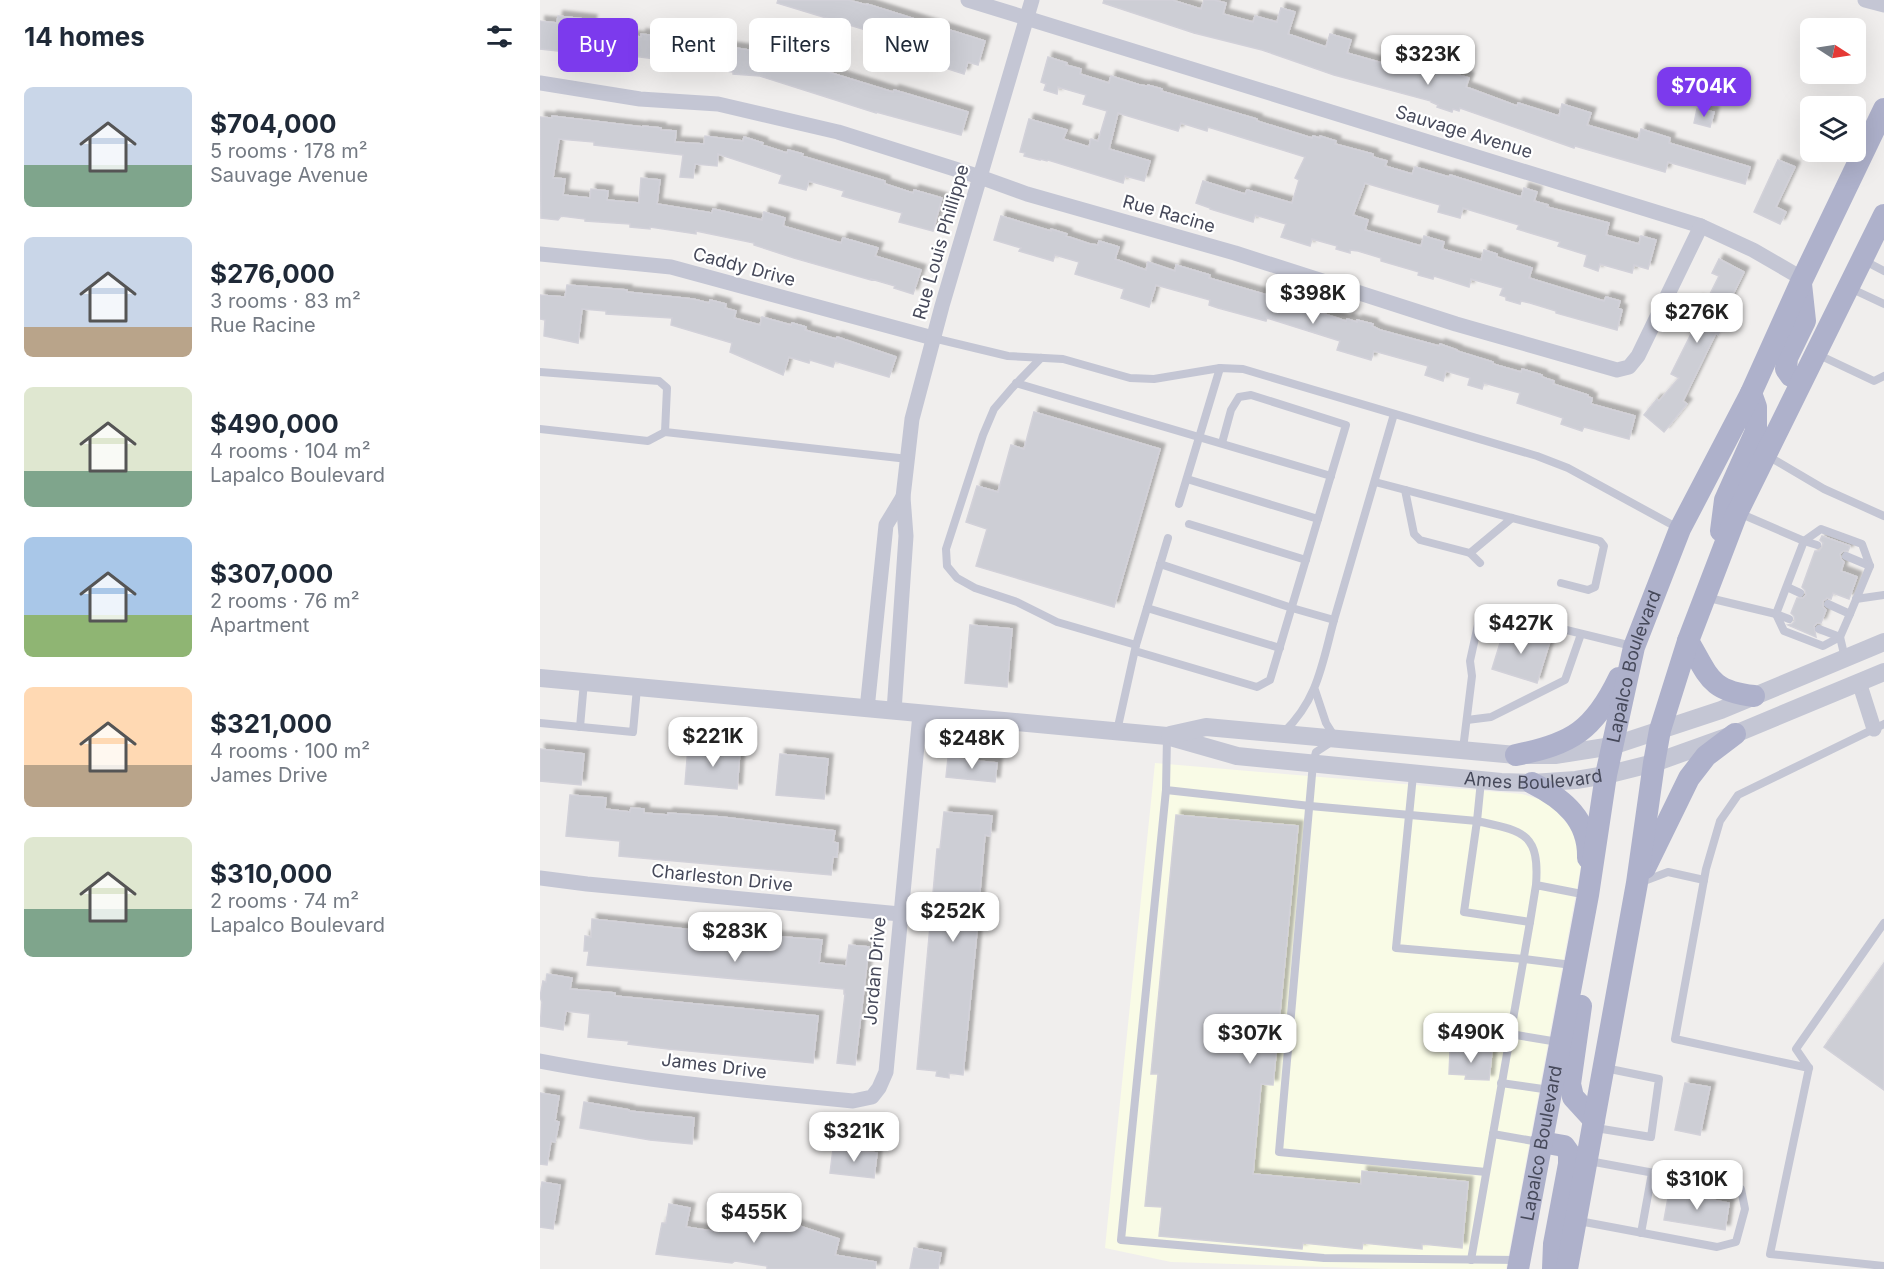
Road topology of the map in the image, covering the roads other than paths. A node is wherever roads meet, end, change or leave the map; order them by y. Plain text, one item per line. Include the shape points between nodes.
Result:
1 (968, 0) edge
2 (1032, 0) edge
3 (1865, 0) edge
4 (1884, 5) edge
5 (1027, 18) junction
6 (540, 83) edge
7 (1884, 109) edge
8 (980, 177) junction
9 (1884, 215) edge
10 (1701, 226) junction
11 (540, 254) edge
12 (1862, 260) junction
13 (1884, 271) edge
14 (1802, 281) junction
15 (1848, 287) junction
16 (1884, 304) edge
17 (933, 338) junction
18 (1815, 352) junction
19 (1041, 358) junction
20 (1220, 368) junction
21 (540, 372) edge
22 (1884, 376) edge
23 (1801, 381) junction
24 (1017, 383) junction
25 (1751, 393) junction
26 (1394, 414) junction
27 (540, 429) edge
28 (665, 432) junction
29 (1199, 436) junction
30 (1222, 443) junction
31 (1766, 454) junction
32 (908, 459) junction
33 (1331, 476) junction
34 (1187, 479) junction
35 (1375, 482) junction
36 (1405, 490) junction
37 (903, 497) junction
38 (1179, 504) dead end
39 (1737, 513) junction
40 (1884, 516) edge
41 (1512, 518) junction
42 (1318, 519) junction
43 (1189, 524) dead end
44 (1680, 529) junction
45 (1168, 538) dead end
46 (1804, 541) junction
47 (1818, 545) dead end
48 (1470, 553) junction
49 (1846, 556) dead end
50 (1306, 560) junction
51 (1480, 562) dead end
52 (1718, 562) junction
53 (1160, 564) junction
54 (1870, 566) junction
55 (1561, 583) dead end
56 (1787, 587) junction
57 (1800, 592) dead end
58 (1884, 595) edge
59 (1704, 597) junction
60 (1856, 599) junction
61 (1828, 604) dead end
62 (1147, 608) junction
63 (1292, 608) junction
64 (1776, 614) junction
65 (1850, 614) junction
66 (1789, 619) dead end
67 (1334, 620) junction
68 (1819, 629) dead end
69 (1581, 634) junction
70 (1840, 637) junction
71 (1688, 641) junction
72 (1884, 642) edge
73 (1634, 647) junction
74 (1136, 648) junction
75 (1280, 648) junction
76 (1845, 658) junction
77 (1884, 672) edge
78 (540, 678) edge
79 (584, 682) junction
80 (1859, 682) junction
81 (637, 687) junction
82 (1315, 690) junction
83 (1754, 696) junction
84 (867, 709) junction
85 (894, 711) junction
86 (920, 714) junction
87 (1467, 720) junction
88 (540, 723) edge
89 (1879, 726) edge
90 (580, 727) junction
91 (1660, 730) junction
92 (1117, 731) junction
93 (1283, 733) junction
94 (1735, 734) junction
95 (1167, 736) junction
96 (1336, 739) junction
97 (1612, 746) junction
98 (1463, 751) junction
99 (1516, 755) junction
100 (1313, 763) junction
101 (1654, 763) junction
102 (1413, 773) junction
103 (1606, 775) junction
104 (1481, 780) junction
105 (1532, 783) junction
106 (1166, 790) junction
107 (1310, 806) junction
108 (1409, 814) junction
109 (1477, 821) junction
110 (540, 878) edge
111 (1704, 880) junction
112 (1637, 883) junction
113 (1536, 885) junction
114 (1588, 895) junction
115 (900, 915) junction
116 (1530, 921) junction
117 (1884, 923) edge
118 (1524, 958) junction
119 (1575, 966) junction
120 (1510, 1034) junction
121 (1560, 1042) junction
122 (540, 1061) edge
123 (1604, 1067) junction
124 (1809, 1068) junction
125 (1501, 1083) junction
126 (879, 1088) joint
127 (1551, 1090) junction
128 (1594, 1124) junction
129 (1493, 1134) junction
130 (1541, 1142) junction
131 (1587, 1161) junction
132 (1486, 1172) junction
133 (1652, 1173) junction
134 (1576, 1220) junction
135 (1641, 1233) junction
136 (1471, 1260) junction
137 (1519, 1265) edge
138 (1884, 1266) edge
139 (1553, 1269) edge
140 (1567, 1269) edge

1 - 5 street, Sauvage Avenue
2 - 5 street, Rue Louis Phillippe
3 - 4 street
5 - 8 street, Rue Louis Phillippe
5 - 10 street, Sauvage Avenue
6 - 8 street, Rue Racine via 640,99 718,104 838,132
7 - 14 main road, Lapalco Boulevard
8 - 10 street, Rue Racine via 1617,370 1629,367 1638,356
8 - 17 street, Rue Louis Phillippe
9 - 12 main road
10 - 14 street, Sauvage Avenue via 1753,250
11 - 17 street, Caddy Drive via 671,267
12 - 13 lane
12 - 15 main road
14 - 23 main road via 1805,321 1786,369
14 - 25 main road, Lapalco Boulevard
15 - 16 lane
15 - 18 main road
17 - 19 lane via 1008,356
17 - 32 street, Rue Louis Phillippe via 912,419
18 - 22 lane via 1874,381
18 - 23 main road
19 - 20 lane via 1063,359 1130,378 1154,379
19 - 24 lane
20 - 26 lane via 1243,369
20 - 29 lane
21 - 28 lane via 659,381 667,388
23 - 31 main road
24 - 29 lane
24 - 74 lane via 994,409 982,435 946,549 947,566 957,579 975,588 1017,602 1057,622
25 - 44 main road, Lapalco Boulevard
25 - 52 main road via 1756,407 1756,431 1725,500
26 - 35 lane
26 - 44 lane via 1568,468
27 - 28 lane via 648,441
28 - 32 lane
29 - 30 lane
29 - 34 lane
30 - 33 lane
30 - 33 lane via 1231,410 1239,398 1251,395 1346,425
31 - 39 main road
31 - 40 lane via 1824,489
32 - 37 street, Rue Louis Phillippe
33 - 42 lane
34 - 38 lane
34 - 42 lane
35 - 36 lane
35 - 67 lane
36 - 41 lane
36 - 48 lane via 1414,534 1420,540
37 - 84 street, Rue Louis Phillippe via 886,525
37 - 85 street, Rue Louis Phillippe via 906,536
39 - 46 lane
39 - 52 main road
41 - 48 lane
41 - 55 lane via 1599,541 1604,546 1595,587 1588,590
42 - 50 lane
43 - 50 lane
44 - 73 main road, Lapalco Boulevard
45 - 53 lane
46 - 47 lane
46 - 54 lane via 1821,530 1862,544
46 - 56 lane
48 - 51 lane
49 - 54 lane
50 - 63 lane
52 - 59 main road
53 - 62 lane
53 - 63 lane
54 - 60 lane
56 - 57 lane
56 - 64 lane
58 - 60 lane
59 - 64 lane
59 - 71 main road
60 - 65 lane
61 - 65 lane
62 - 74 lane
62 - 75 lane
63 - 67 lane
63 - 75 lane
64 - 66 lane
64 - 70 lane via 1784,631 1823,646
65 - 70 lane
67 - 82 lane
68 - 70 lane
69 - 73 lane
69 - 87 lane via 1564,680 1491,717
69 - 87 lane via 1492,612 1479,620 1470,661
70 - 76 lane
71 - 83 main road via 1716,685 1734,694
71 - 91 main road
72 - 76 street, Ames Boulevard
73 - 97 main road, Lapalco Boulevard
73 - 99 main road via 1606,704 1587,726 1561,744
74 - 75 lane via 1257,687 1270,680
74 - 92 lane
76 - 83 street, Ames Boulevard
77 - 80 street, Ames Boulevard
78 - 79 street, Ames Boulevard
79 - 81 street, Ames Boulevard
79 - 90 lane
80 - 89 street
80 - 94 street, Ames Boulevard
81 - 84 street, Ames Boulevard
81 - 90 lane via 633,732
82 - 93 lane
82 - 96 lane
83 - 91 street, Ames Boulevard
84 - 85 street, Ames Boulevard
85 - 86 street, Ames Boulevard
86 - 92 street, Ames Boulevard
86 - 115 street, Jordan Drive
87 - 98 lane
88 - 90 lane
89 - 111 lane via 1738,795 1720,821
91 - 97 street, Ames Boulevard
91 - 101 main road
92 - 95 street, Ames Boulevard
93 - 95 street, Ames Boulevard via 1206,728
93 - 96 street, Ames Boulevard
94 - 101 street, Ames Boulevard
94 - 112 main road via 1706,756 1689,778
95 - 100 street, Ames Boulevard via 1237,756
95 - 106 lane
96 - 98 street, Ames Boulevard
96 - 100 lane via 1316,752
97 - 99 street, Ames Boulevard via 1554,755
97 - 103 main road, Lapalco Boulevard
98 - 99 street, Ames Boulevard
100 - 102 street, Ames Boulevard
100 - 107 lane
101 - 103 street, Ames Boulevard
101 - 112 main road
102 - 104 street, Ames Boulevard
102 - 108 lane
103 - 105 street, Ames Boulevard
103 - 114 main road, Lapalco Boulevard
104 - 105 street, Ames Boulevard
104 - 109 lane
105 - 114 main road via 1560,800 1578,819 1588,850
106 - 107 lane
106 - 136 lane via 1120,1240 1324,1258
107 - 108 lane
107 - 132 lane via 1279,1152
108 - 109 lane
108 - 118 lane via 1396,948
109 - 113 lane via 1522,833 1536,858
109 - 116 lane via 1464,912
110 - 115 street, Charleston Drive
111 - 112 lane via 1668,873
111 - 124 lane via 1675,1039
112 - 123 main road
113 - 114 lane
113 - 116 lane
114 - 119 main road, Lapalco Boulevard
115 - 126 street, Jordan Drive via 886,1072
116 - 118 lane
117 - 124 lane via 1796,1048
118 - 119 lane
118 - 120 lane
119 - 121 main road, Lapalco Boulevard
119 - 128 main road via 1581,1006 1570,1084 1573,1097
120 - 121 lane
120 - 125 lane
121 - 127 main road, Lapalco Boulevard
122 - 126 street, James Drive via 711,1087 854,1101 872,1097
123 - 128 main road
123 - 128 lane via 1659,1079 1651,1137
124 - 138 lane via 1770,1254
125 - 127 lane
125 - 129 lane
127 - 130 main road, Lapalco Boulevard
128 - 131 main road
129 - 130 lane
129 - 132 lane
130 - 137 main road, Lapalco Boulevard
130 - 139 main road via 1564,1146 1569,1153
131 - 133 lane
131 - 134 main road
132 - 136 lane
133 - 135 lane
133 - 135 lane via 1741,1189 1745,1209 1736,1242 1717,1247
134 - 135 lane
134 - 140 main road
136 - 137 lane

